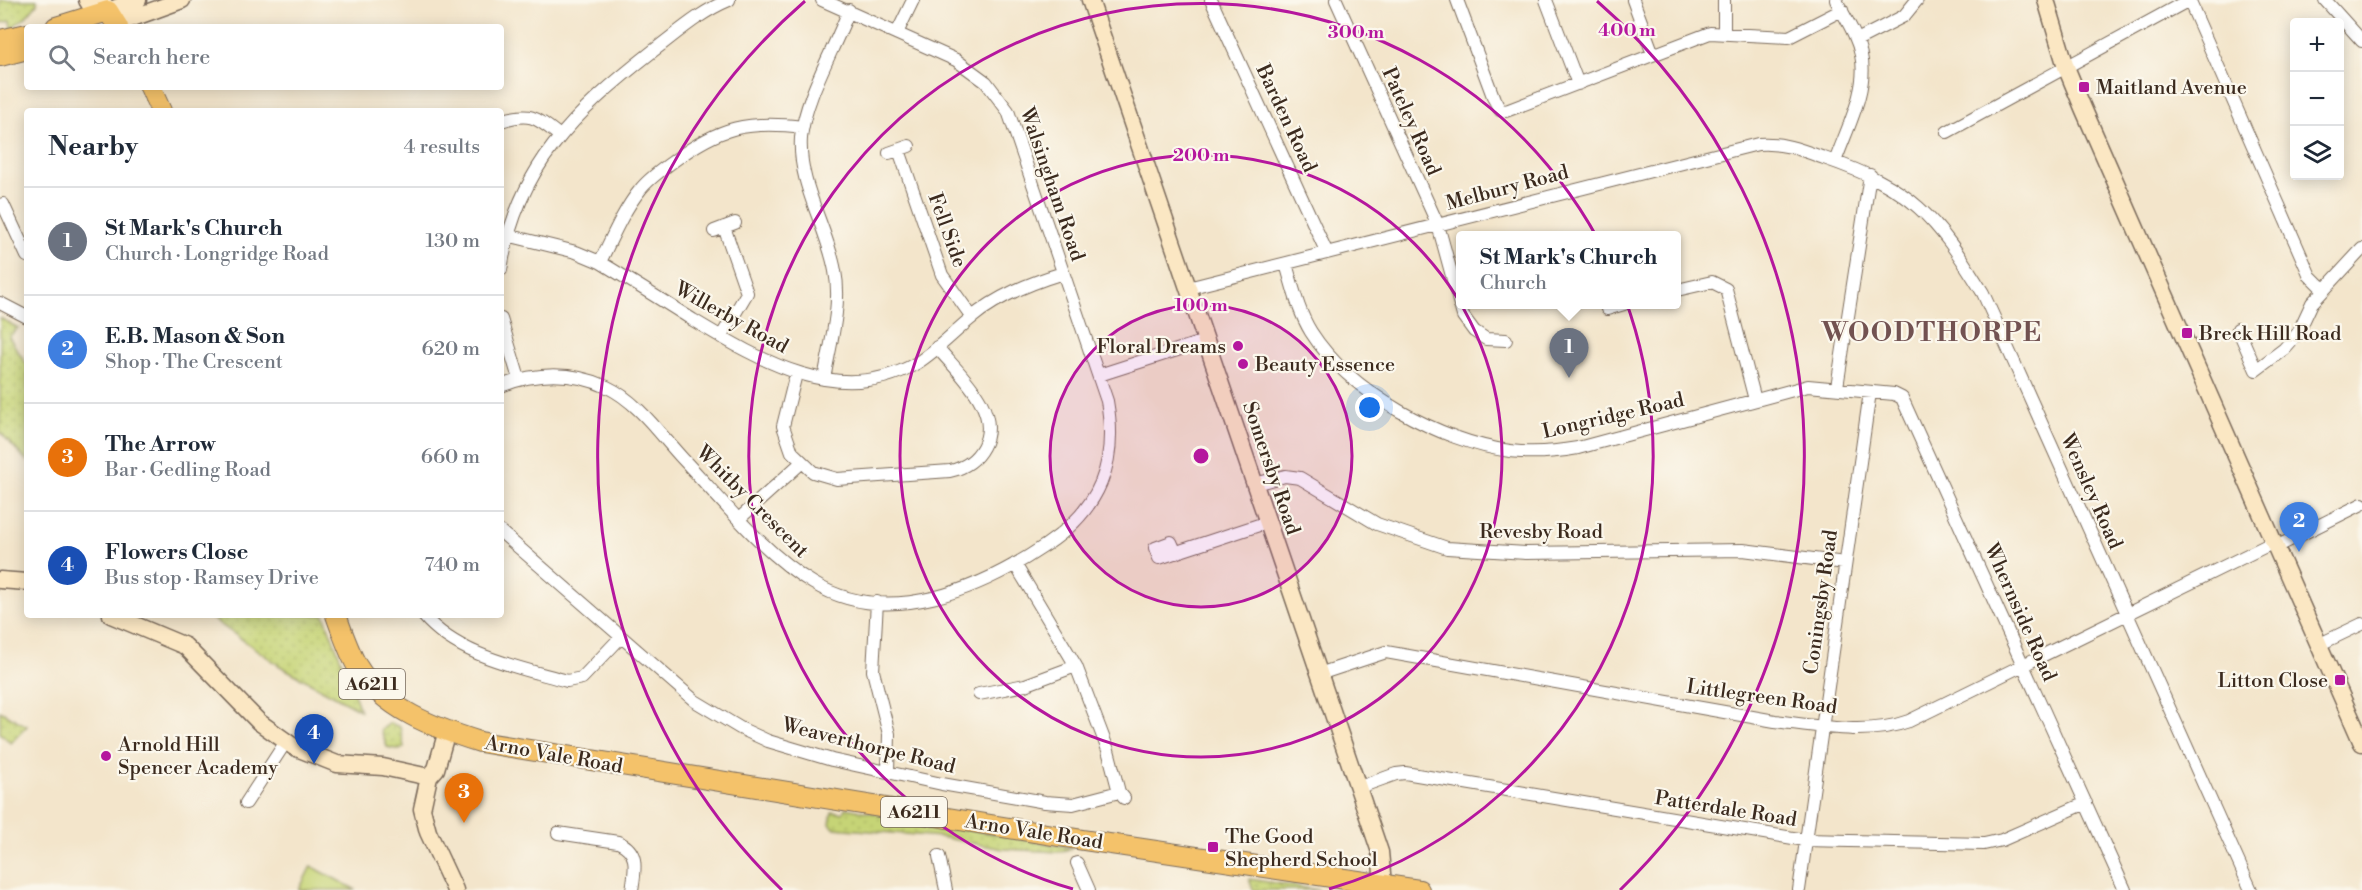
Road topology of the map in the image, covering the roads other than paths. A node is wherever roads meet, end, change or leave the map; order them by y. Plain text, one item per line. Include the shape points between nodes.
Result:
1 (138, 0) edge
2 (182, 0) edge
3 (729, 0) edge
4 (822, 0) edge
5 (913, 0) edge
6 (1090, 0) edge
7 (1211, 0) edge
8 (1335, 0) edge
9 (1458, 0) edge
10 (1546, 0) edge
11 (1633, 0) edge
12 (1724, 0) edge
13 (1917, 0) edge
14 (2046, 0) edge
15 (2189, 0) edge
16 (2325, 0) edge
17 (1839, 5) edge
18 (849, 10) junction
19 (105, 16) edge
20 (69, 24) edge
21 (1724, 32) junction
22 (897, 33) junction
23 (24, 35) edge
24 (0, 40) edge
25 (1857, 40) junction
26 (2362, 41) edge
27 (24, 50) edge
28 (1653, 54) junction
29 (0, 56) edge
30 (2066, 67) junction
31 (1578, 84) junction
32 (504, 120) edge
33 (803, 127) junction
34 (1947, 132) dead end
35 (560, 136) junction
36 (899, 150) dead end
37 (1835, 162) junction
38 (1870, 176) junction
39 (4, 212) edge
40 (1438, 225) junction
41 (724, 227) dead end
42 (507, 235) junction
43 (2362, 249) edge
44 (24, 250) edge
45 (504, 252) edge
46 (1327, 253) junction
47 (600, 262) junction
48 (1286, 264) junction
49 (1063, 273) junction
50 (1188, 288) junction
51 (1681, 289) edge
52 (2324, 290) junction
53 (1456, 291) edge
54 (0, 303) edge
55 (1461, 309) edge
56 (24, 312) edge
57 (972, 317) junction
58 (504, 329) edge
59 (2238, 329) dead end
60 (721, 337) junction
61 (1506, 340) dead end
62 (1205, 341) junction
63 (937, 347) junction
64 (796, 374) junction
65 (1099, 375) junction
66 (519, 379) junction
67 (824, 379) junction
68 (504, 385) edge
69 (1837, 387) junction
70 (1852, 389) joint
71 (1870, 392) junction
72 (1755, 400) junction
73 (801, 463) junction
74 (1255, 484) junction
75 (2362, 504) edge
76 (740, 518) junction
77 (1268, 522) junction
78 (504, 535) edge
79 (2275, 544) junction
80 (1176, 553) dead end
81 (1845, 562) junction
82 (1015, 564) junction
83 (0, 580) edge
84 (24, 582) edge
85 (877, 602) junction
86 (2125, 613) junction
87 (118, 618) edge
88 (337, 618) edge
89 (426, 618) edge
90 (2362, 624) edge
91 (621, 638) junction
92 (2318, 645) junction
93 (2023, 664) junction
94 (1076, 666) junction
95 (1319, 674) junction
96 (982, 680) dead end
97 (1821, 727) junction
98 (442, 729) junction
99 (285, 743) junction
100 (2362, 743) edge
101 (888, 772) junction
102 (429, 777) junction
103 (1358, 788) junction
104 (246, 803) dead end
105 (2086, 803) junction
106 (558, 833) dead end
107 (1805, 840) junction
108 (939, 856) dead end
109 (1078, 872) dead end
110 (1383, 884) junction
111 (455, 890) edge
112 (632, 890) edge
113 (946, 890) edge
114 (1089, 890) edge
115 (1419, 890) edge
116 (1799, 890) edge
117 (2125, 890) edge
118 (2251, 890) edge

1 - 19 street
2 - 19 street
3 - 35 street via 698,17 601,92
4 - 18 street, Walsingham Road
5 - 22 street
6 - 50 street, Somersby Road
7 - 46 street, Barden Road
8 - 40 street, Pateley Road
9 - 31 street via 1500,110 1510,110
10 - 31 street
11 - 28 street
12 - 21 street
13 - 25 street via 1904,16
14 - 30 street
15 - 30 street
15 - 52 street via 2310,276
16 - 26 street
17 - 21 street via 1789,37
17 - 25 street
18 - 22 street, Walsingham Road
18 - 33 street via 808,106
19 - 20 main road
21 - 28 street via 1710,33
22 - 49 street, Walsingham Road via 967,67 1001,100
23 - 24 main road
25 - 37 street via 1862,80
27 - 29 main road
28 - 31 street
30 - 34 street
30 - 79 street
32 - 35 street via 527,115
33 - 47 street via 777,123 743,125 696,143 641,188
33 - 67 street via 803,172 837,281
35 - 42 street via 527,183
36 - 57 street, Fell Side via 942,275
37 - 38 street, Wensley Road
37 - 40 street, Melbury Road via 1783,144 1758,144
38 - 69 street
38 - 86 street, Wensley Road via 1926,212 1983,293
39 - 44 street
40 - 46 street, Melbury Road
40 - 53 street, Pateley Road
41 - 60 street via 747,293
42 - 45 street
42 - 47 street, Willerby Road
43 - 52 street
46 - 48 street, Melbury Road
47 - 60 street, Willerby Road
48 - 50 street, Melbury Road
48 - 72 street, Longridge Road via 1305,321 1340,367 1404,412 1481,445 1511,452 1558,451
49 - 57 street, Willerby Road via 1028,284
49 - 65 street, Walsingham Road
50 - 62 street, Somersby Road
51 - 72 street via 1712,282 1723,286
52 - 59 street via 2309,308 2295,336 2259,375
54 - 56 street
55 - 61 street, Pateley Road via 1474,331 1486,339
57 - 63 street, Willerby Road
58 - 66 street
60 - 64 street, Willerby Road
62 - 65 street
62 - 74 street, Somersby Road
63 - 67 street, Willerby Road via 922,360 886,377 856,382
63 - 73 street via 986,411 985,442 972,461 941,472 837,480 821,476
64 - 67 street, Willerby Road
64 - 73 street via 783,426
65 - 82 street, Whitby Crescent via 1112,435 1108,464 1099,488 1083,513 1062,533
66 - 68 street, Whitby Crescent
66 - 76 street, Whitby Crescent via 561,375 614,390
69 - 70 street, Longridge Road
69 - 72 street, Longridge Road via 1808,386
70 - 71 street, Whernside Road
71 - 81 street, Coningsby Road
71 - 93 street, Whernside Road via 1894,394 1904,400
73 - 76 street
74 - 77 street, Somersby Road
74 - 81 street, Revesby Road via 1285,476 1300,478 1382,527 1438,546 1465,550 1743,550
75 - 79 street, Littlegreen Road
76 - 85 street, Whitby Crescent via 810,582 844,597
77 - 80 street
77 - 95 street, Somersby Road
78 - 91 street, Weaverthorpe Road
79 - 86 street, Littlegreen Road
79 - 92 street
81 - 97 street, Coningsby Road
82 - 85 street, Whitby Crescent via 982,582 946,594 910,602
82 - 94 street, Weaverthorpe Road
83 - 84 street
85 - 101 street via 873,672 889,734
86 - 93 street, Littlegreen Road
86 - 118 street, Wensley Road
87 - 99 street via 185,646 259,722
88 - 98 main road, A6211 via 351,654 369,681 400,707
89 - 91 street via 440,633 467,649 567,681 582,678
90 - 92 street
91 - 101 street, Weaverthorpe Road via 695,701 740,728 800,752
92 - 100 street
93 - 97 street, Littlegreen Road via 1898,725
93 - 105 street, Whernside Road
94 - 96 street via 982,694
94 - 101 street, Weaverthorpe Road via 1121,795 1056,804
95 - 97 street, Littlegreen Road via 1386,652
95 - 103 street, Somersby Road
97 - 107 street, Coningsby Road
98 - 102 street via 436,769
98 - 110 main road, Arno Vale Road / A6211 via 502,747 701,780
99 - 102 street via 337,764 383,767
99 - 104 street via 248,788
102 - 111 street via 422,809 424,818
103 - 107 street, Patterdale Road via 1405,773
103 - 110 street, Somersby Road via 1380,852
105 - 107 street, Patterdale Road via 2002,840 1984,844
105 - 117 street, Whernside Road
106 - 112 street via 626,846 636,861
107 - 116 street, Coningsby Road
108 - 113 street
109 - 114 street
110 - 115 main road, Arno Vale Road / A6211

